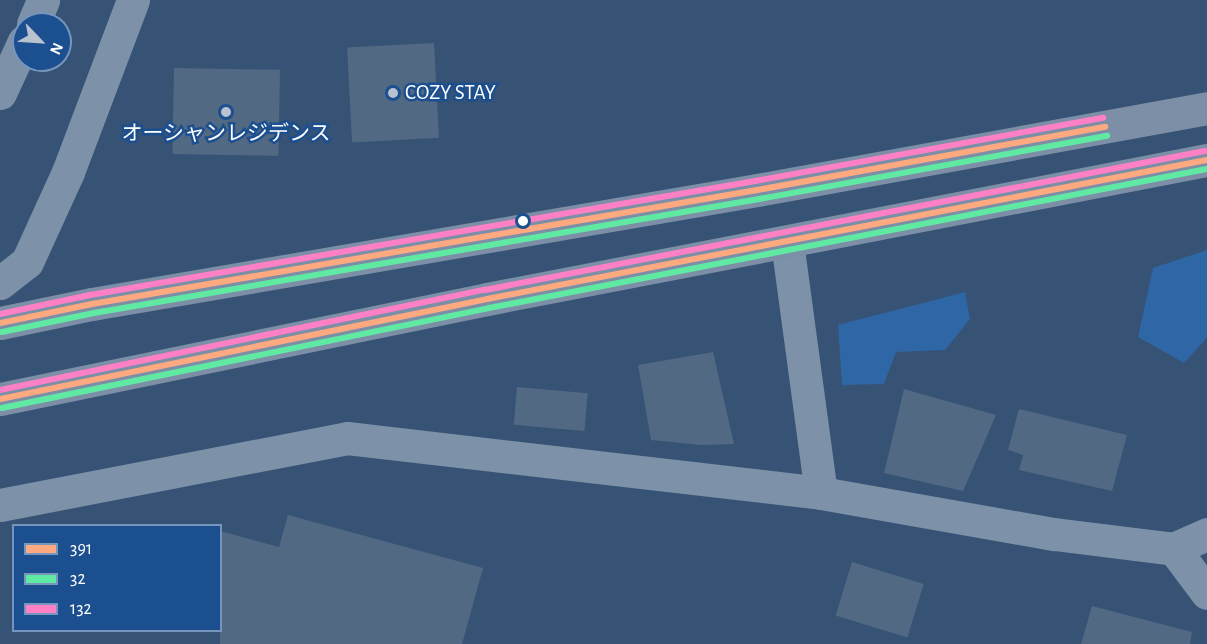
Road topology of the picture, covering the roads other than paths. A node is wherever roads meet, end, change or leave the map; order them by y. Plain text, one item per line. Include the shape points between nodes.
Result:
1 (133, 0) edge
2 (12, 67) edge
3 (0, 93) edge
4 (1207, 108) edge
5 (1207, 160) edge
6 (787, 242) junction
7 (0, 283) edge
8 (0, 323) edge
9 (0, 399) edge
10 (821, 492) junction
11 (0, 505) edge
12 (1207, 534) edge
13 (1174, 549) junction
14 (1207, 593) edge

1 - 7 street via 68,172 27,262
2 - 3 street
4 - 8 main road
5 - 6 main road
6 - 9 main road
6 - 10 street
10 - 11 street via 347,438
10 - 13 street via 1054,534
12 - 13 street
13 - 14 street

